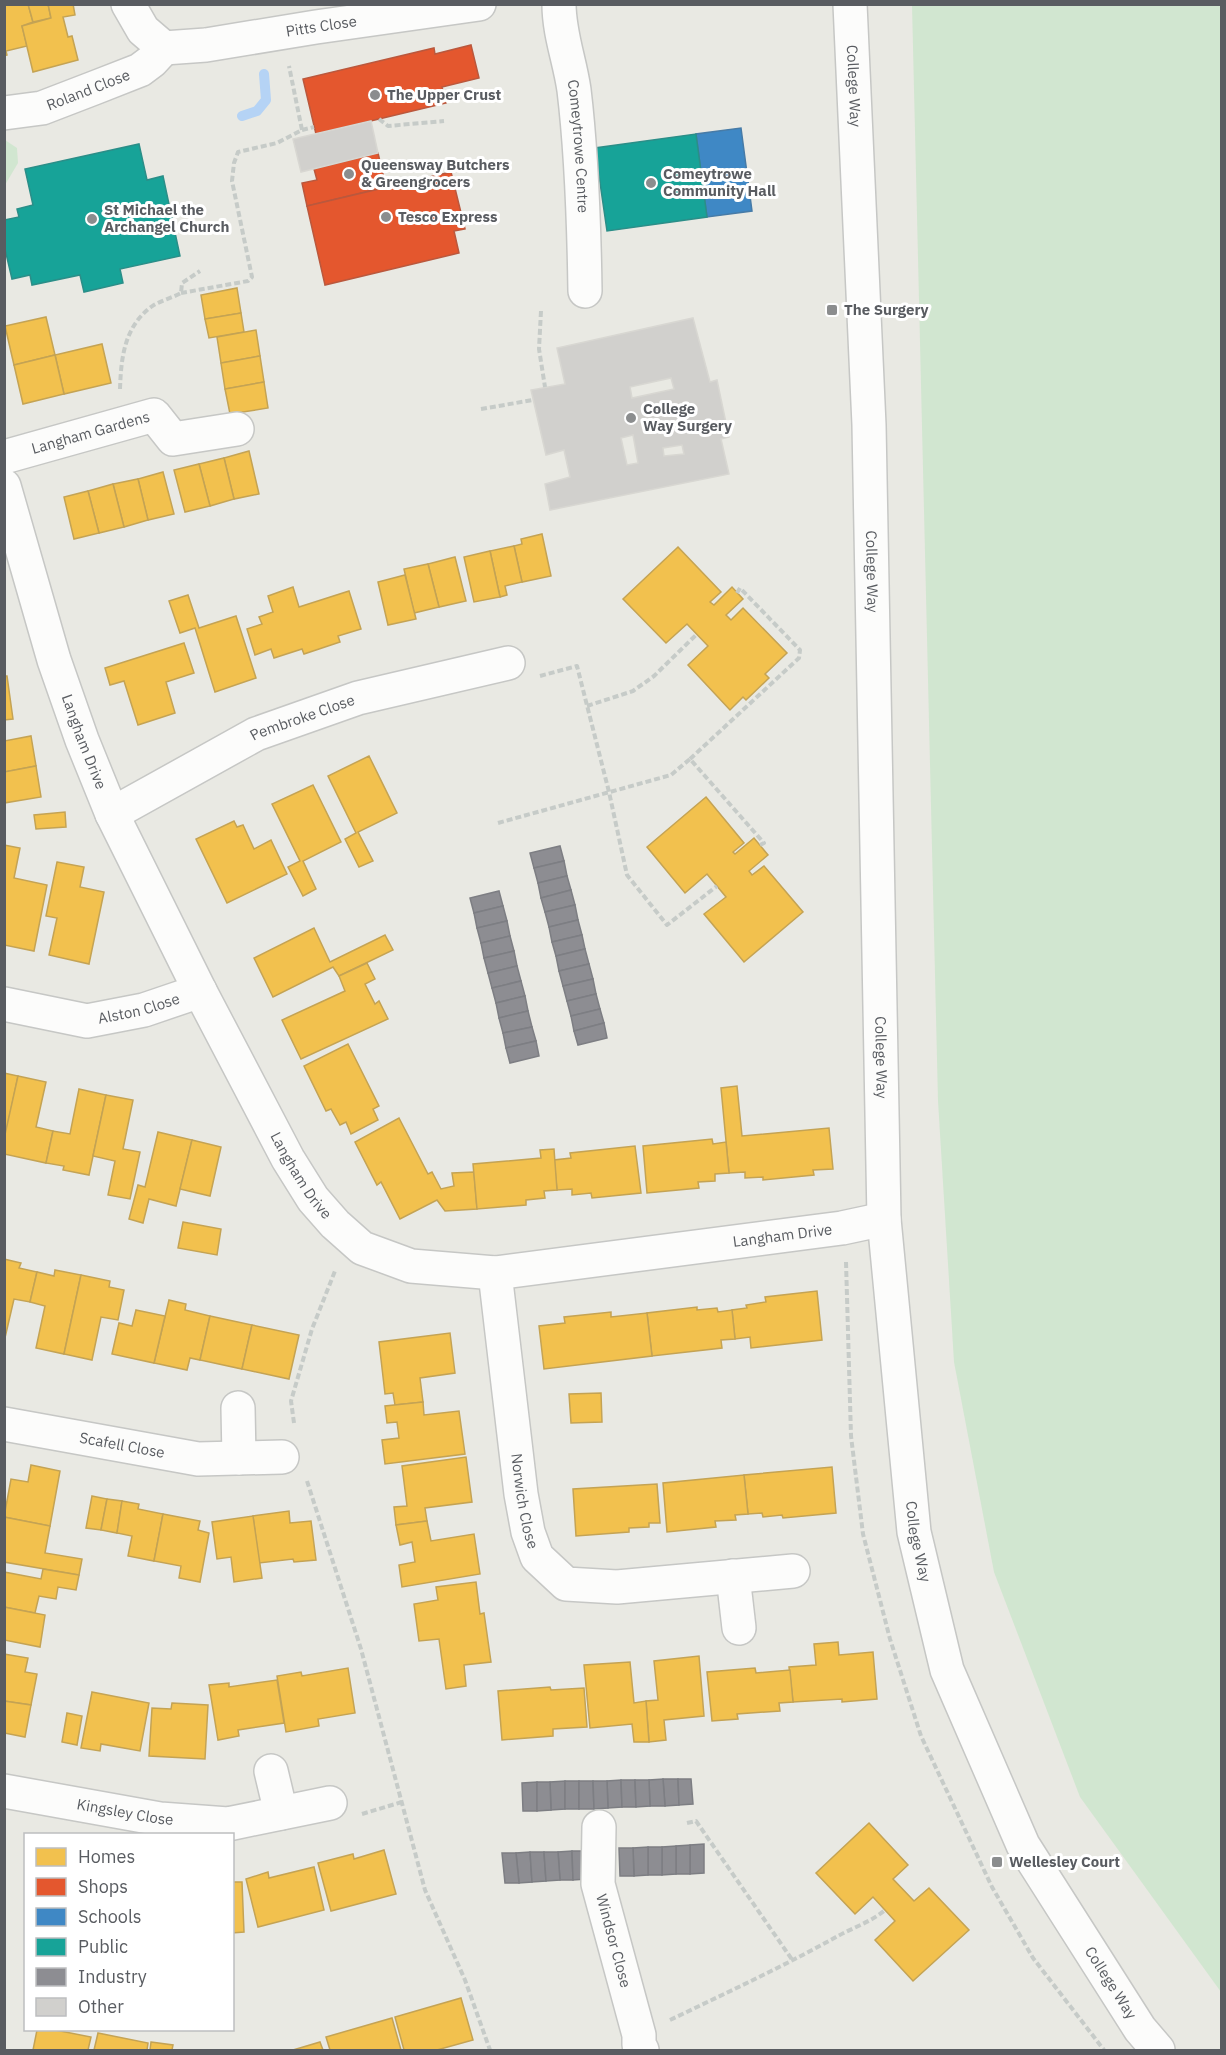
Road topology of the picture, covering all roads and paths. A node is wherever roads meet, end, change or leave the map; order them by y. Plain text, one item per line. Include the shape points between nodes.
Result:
1 (128, 4) edge
2 (559, 4) edge
3 (850, 4) edge
4 (469, 5) edge
5 (282, 33) junction
6 (164, 48) junction
7 (4, 113) edge
8 (379, 119) dead end
9 (444, 121) dead end
10 (314, 127) dead end
11 (302, 130) junction
12 (200, 271) dead end
13 (585, 291) dead end
14 (181, 293) junction
15 (541, 311) dead end
16 (545, 387) dead end
17 (533, 400) dead end
18 (481, 409) dead end
19 (130, 421) junction
20 (237, 429) dead end
21 (4, 457) edge
22 (4, 486) edge
23 (736, 593) dead end
24 (697, 634) dead end
25 (508, 663) joint
26 (587, 706) junction
27 (690, 759) junction
28 (609, 792) junction
29 (112, 814) junction
30 (498, 823) dead end
31 (760, 845) dead end
32 (717, 886) dead end
33 (200, 991) junction
34 (4, 1004) edge
35 (884, 1219) junction
36 (349, 1237) junction
37 (495, 1273) junction
38 (238, 1408) dead end
39 (4, 1424) edge
40 (290, 1456) junction
41 (239, 1458) junction
42 (793, 1571) dead end
43 (733, 1576) junction
44 (739, 1628) dead end
45 (271, 1771) dead end
46 (4, 1791) edge
47 (330, 1803) dead end
48 (280, 1813) junction
49 (687, 1823) dead end
50 (598, 1827) dead end
51 (885, 1910) dead end
52 (793, 1961) junction
53 (641, 2043) edge
54 (490, 2050) edge
55 (1158, 2050) edge

1 - 6 street via 143,30
2 - 13 street, Comeytrowe Centre via 574,88
3 - 35 street, College Way via 869,425
4 - 5 street, Pitts Close
5 - 6 street, Pitts Close
5 - 11 path
6 - 7 street, Roland Close via 140,70 42,108
8 - 9 path via 388,126
10 - 11 path
11 - 14 path via 277,143 238,152 234,163 232,181 252,277 248,281
12 - 14 path via 182,283
14 - 19 path via 151,307 137,320 126,340 120,389
15 - 16 path via 539,350
17 - 18 path
19 - 20 street, Langham Gardens via 154,415 173,439
19 - 21 street, Langham Gardens
22 - 29 street, Langham Drive via 54,660
23 - 27 path via 740,588 800,650 800,658
24 - 26 path via 633,691
25 - 26 path via 530,678 577,666
25 - 29 street, Pembroke Close via 358,698 256,734
26 - 28 path
27 - 28 path via 671,775
27 - 31 path via 764,843
28 - 30 path
28 - 32 path via 627,875 667,925
29 - 33 street, Langham Drive
33 - 34 street, Alston Close via 144,1010 87,1021
33 - 36 street, Langham Drive via 288,1159 313,1199
35 - 37 street, Langham Drive via 842,1228
35 - 55 street, College Way via 914,1532 947,1670 1023,1845 1140,2029
36 - 37 street, Langham Drive via 362,1248 411,1266
36 - 40 path via 312,1329 291,1401
37 - 43 street, Norwich Close via 521,1494 537,1557 566,1584 617,1587
38 - 41 street
39 - 41 street, Scafell Close via 198,1459
40 - 41 street, Scafell Close
40 - 54 path via 361,1649 425,1890 465,1980
42 - 43 street, Norwich Close
43 - 44 street
45 - 48 street
46 - 48 street, Kingsley Close via 160,1819 228,1824
47 - 48 street, Kingsley Close
49 - 52 path via 696,1821
50 - 53 street, Windsor Close via 598,1884
51 - 52 path
52 - 53 path

